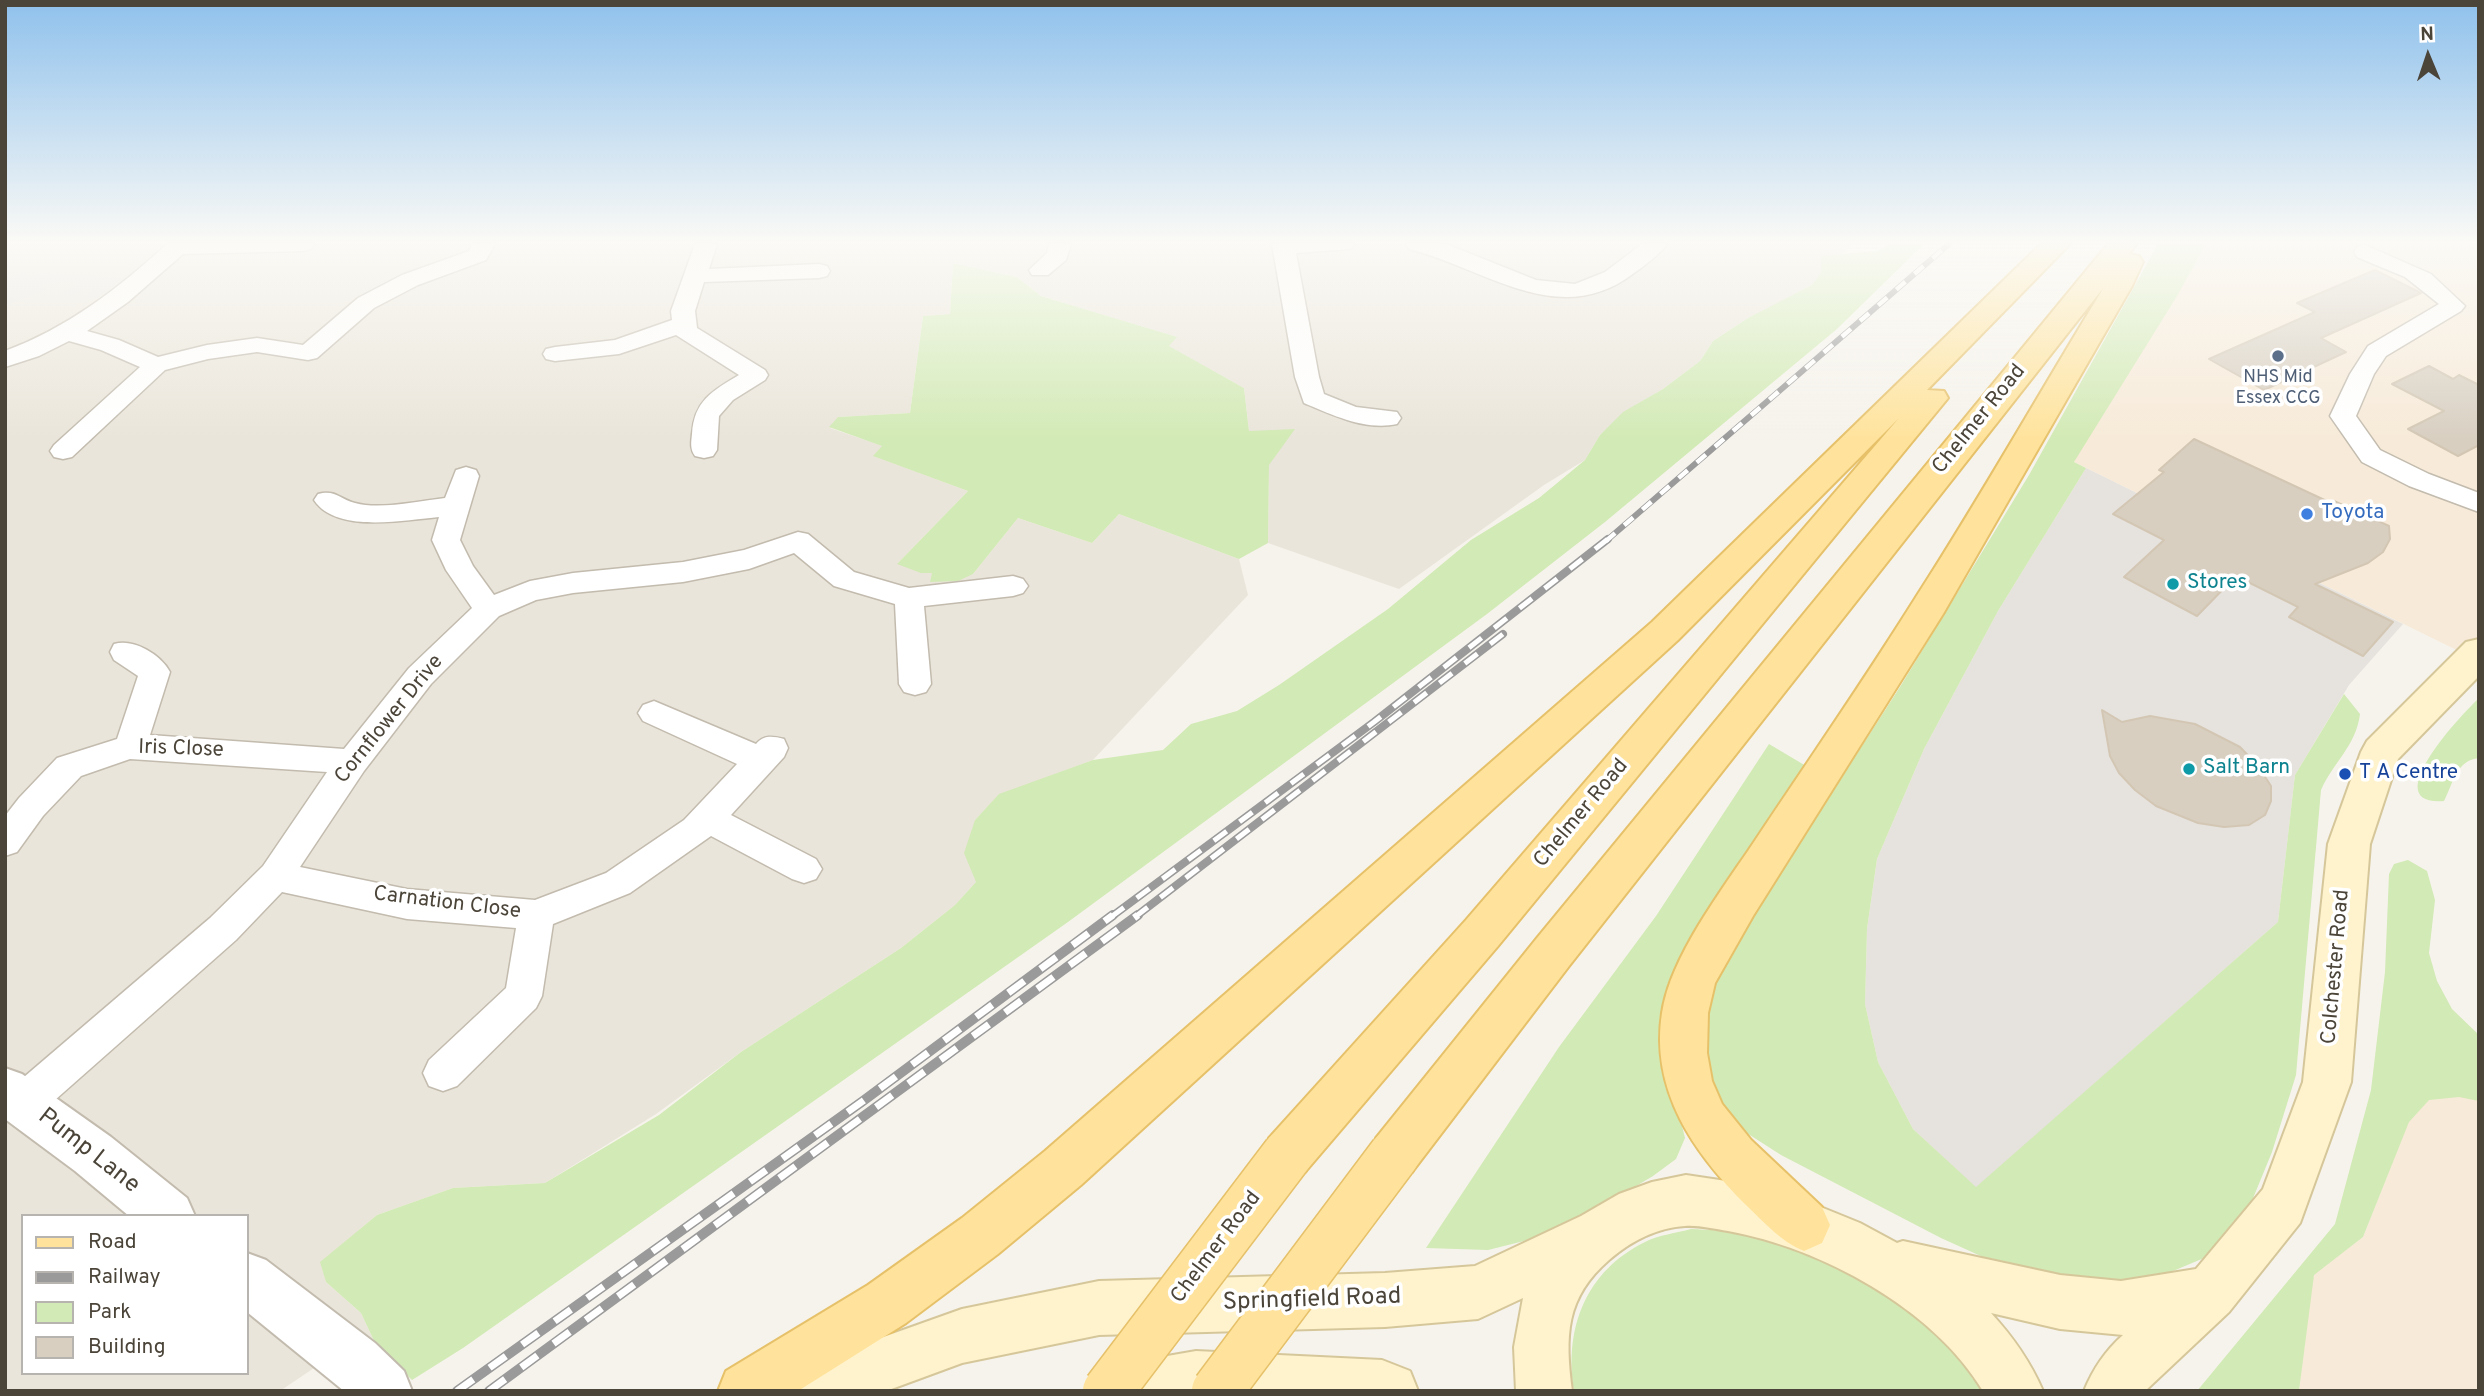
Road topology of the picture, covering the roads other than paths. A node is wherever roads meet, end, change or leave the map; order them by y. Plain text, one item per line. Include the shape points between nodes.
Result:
1 (103, 309) edge
2 (359, 309) edge
3 (684, 309) edge
4 (1295, 309) edge
5 (1991, 309) edge
6 (2008, 309) edge
7 (2070, 309) edge
8 (2104, 309) edge
9 (2448, 309) edge
10 (684, 324) junction
11 (69, 333) junction
12 (555, 354) dead end
13 (5, 360) edge
14 (156, 365) junction
15 (1388, 418) dead end
16 (704, 450) dead end
17 (64, 451) dead end
18 (466, 476) dead end
19 (2419, 480) junction
20 (2479, 487) edge
21 (328, 500) dead end
22 (2479, 503) edge
23 (457, 506) junction
24 (1013, 586) dead end
25 (909, 598) junction
26 (489, 609) junction
27 (125, 652) dead end
28 (2479, 652) edge
29 (915, 684) dead end
30 (654, 713) dead end
31 (130, 747) junction
32 (352, 762) junction
33 (706, 818) junction
34 (5, 842) edge
35 (804, 869) dead end
36 (275, 876) junction
37 (536, 915) junction
38 (443, 1073) dead end
39 (15, 1096) edge
40 (166, 1214) edge
41 (1804, 1225) junction
42 (1593, 1237) junction
43 (1877, 1261) junction
44 (248, 1280) edge
45 (2210, 1293) junction
46 (887, 1304) junction
47 (369, 1377) edge
48 (746, 1391) edge
49 (789, 1391) edge
50 (821, 1391) edge
51 (1108, 1391) edge
52 (1127, 1391) edge
53 (1217, 1391) edge
54 (1390, 1391) edge
55 (1544, 1391) edge
56 (2015, 1391) edge
57 (2112, 1391) edge

1 - 11 street
2 - 14 street via 308,353 257,345
3 - 10 street
4 - 15 street via 1313,398 1351,414
5 - 46 main road via 1665,631 1063,1168
6 - 51 main road, Chelmer Road, bridge via 1482,933 1287,1155
7 - 53 main road, Chelmer Road, bridge via 1579,919
8 - 41 main road via 1930,605 1693,979 1683,1053 1688,1082 1705,1120 1733,1157
9 - 19 street via 2377,351 2343,416 2371,456
10 - 12 street via 619,347
10 - 16 street via 685,331 757,375 724,395 706,414
11 - 13 street
11 - 14 street
14 - 17 street
18 - 23 street
19 - 20 street
19 - 22 street
21 - 23 street via 351,512
23 - 26 street via 446,540 460,570
24 - 25 street, Cornflower Drive
25 - 26 street, Cornflower Drive via 844,579 798,541 749,559 530,592
25 - 29 street
26 - 32 street, Cornflower Drive via 420,676
27 - 31 street via 155,672
28 - 45 main road, Colchester Road via 2381,752 2348,844 2327,1082 2282,1205
30 - 33 street, Carnation Close via 766,754
31 - 32 street, Iris Close
31 - 34 street, Iris Close via 69,767
32 - 36 street, Cornflower Drive
33 - 35 street
33 - 37 street, Carnation Close via 696,830 618,883
36 - 37 street, Carnation Close via 407,904
36 - 39 street, Cornflower Drive via 223,929
37 - 38 street via 523,996
39 - 40 street, Pump Lane
41 - 42 main road via 1745,1206 1683,1200 1631,1214
41 - 43 main road
42 - 50 main road, Springfield Road via 1478,1292 1385,1300 1099,1308 962,1336 839,1380
42 - 55 main road via 1559,1277 1544,1321 1540,1366
43 - 45 main road via 2060,1302 2121,1308
43 - 56 main road via 1934,1297 1978,1336
44 - 47 street
45 - 57 main road, Colchester Road via 2129,1366
46 - 48 main road
46 - 49 main road
52 - 54 main road via 1196,1379

